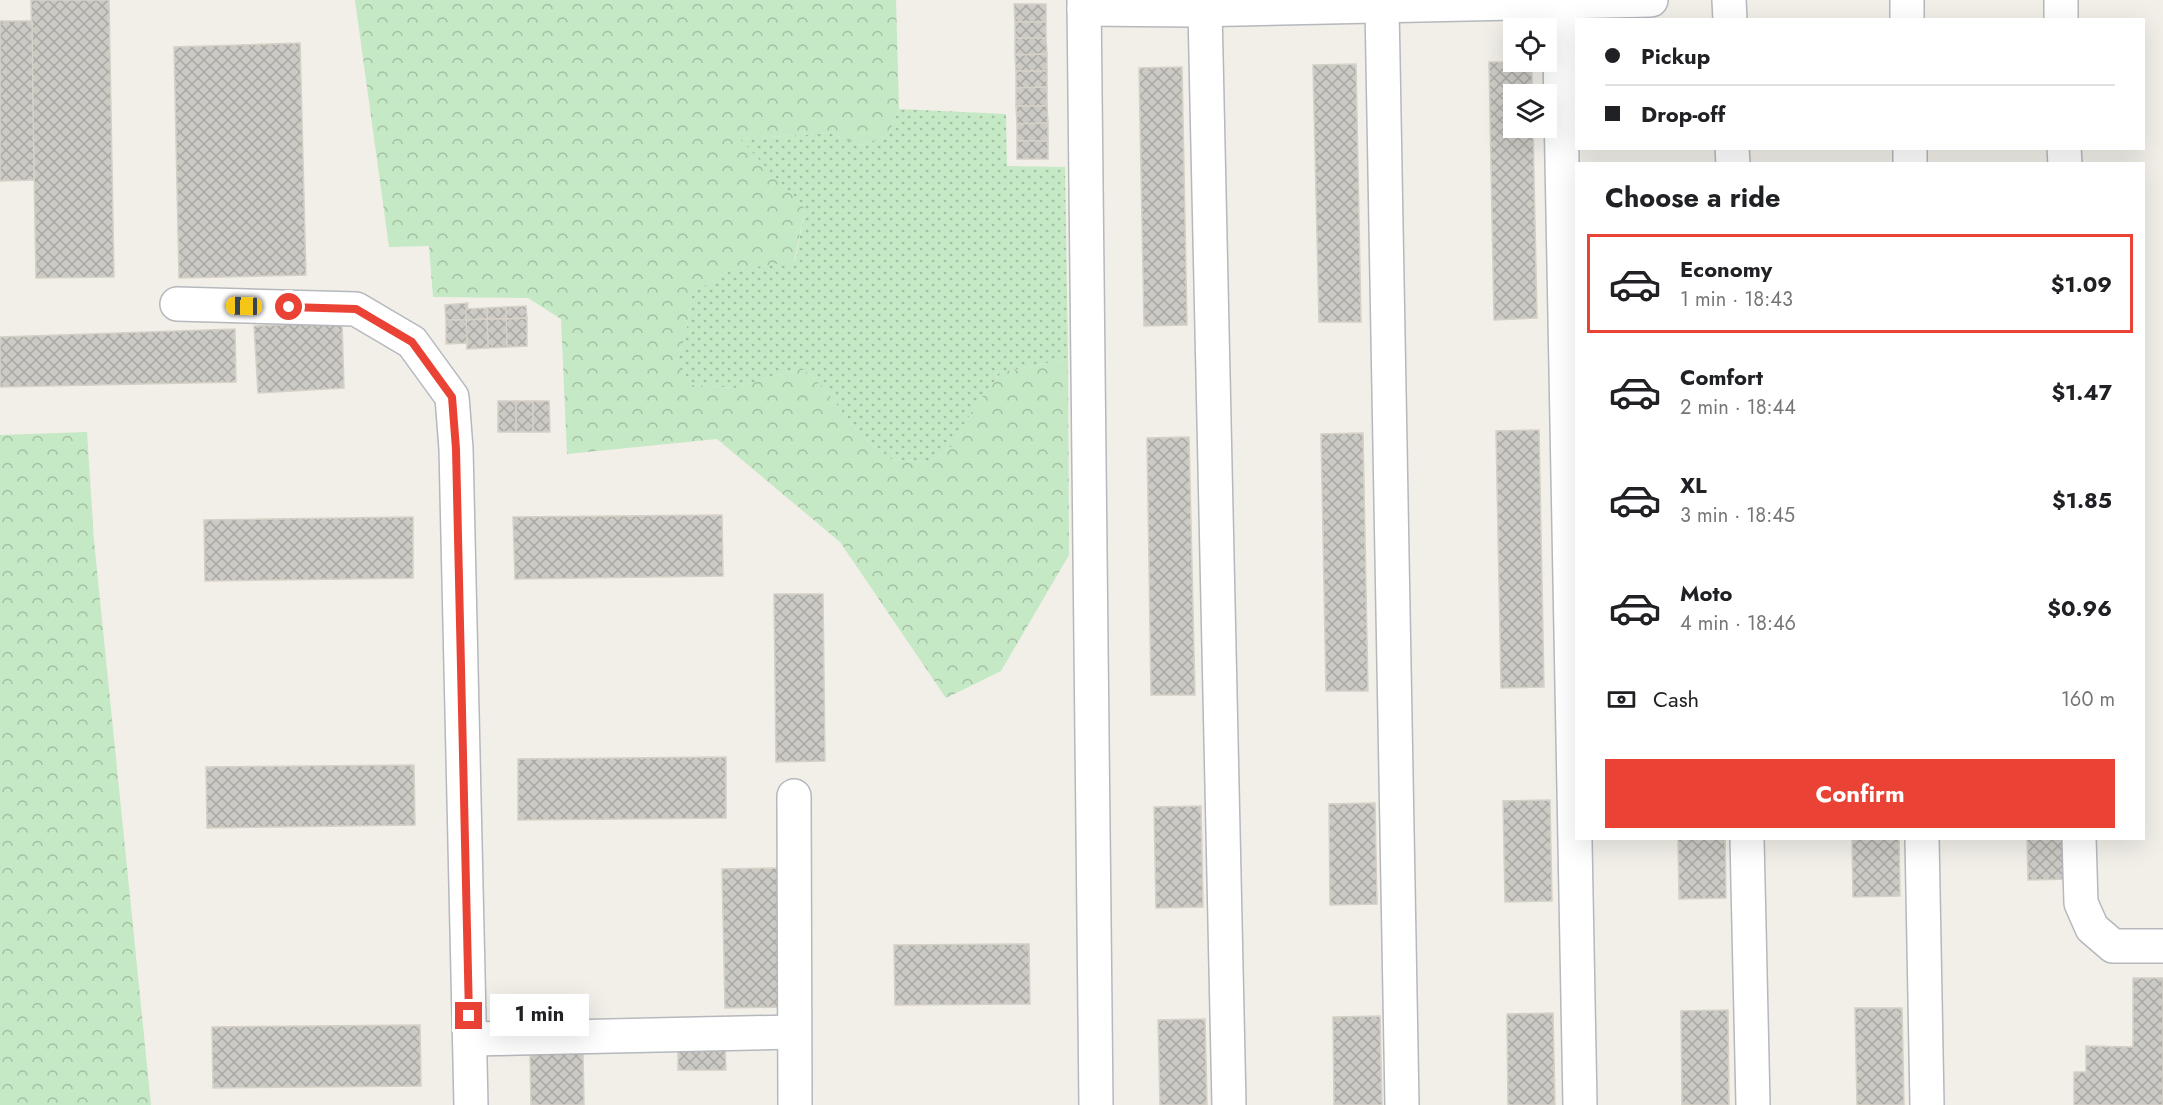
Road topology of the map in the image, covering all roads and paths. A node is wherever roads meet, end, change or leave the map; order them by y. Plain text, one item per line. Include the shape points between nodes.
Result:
1 (1651, 0) edge
2 (1729, 0) edge
3 (1907, 0) edge
4 (2061, 0) edge
5 (1546, 2) edge
6 (1369, 4) edge
7 (1084, 5) edge
8 (1197, 7) edge
9 (1730, 18) edge
10 (1907, 18) edge
11 (2061, 18) edge
12 (177, 304) dead end
13 (794, 796) dead end
14 (1747, 840) edge
15 (1922, 840) edge
16 (2079, 840) edge
17 (2163, 946) edge
18 (793, 1032) junction
19 (470, 1039) junction
20 (471, 1105) edge
21 (795, 1105) edge
22 (1096, 1105) edge
23 (1229, 1105) edge
24 (1402, 1105) edge
25 (1580, 1105) edge
26 (1753, 1105) edge
27 (1927, 1105) edge

1 - 5 street
2 - 9 street
3 - 10 street
4 - 11 street
5 - 6 street
5 - 25 street
6 - 8 street
6 - 24 street
7 - 8 street
7 - 22 street
8 - 23 street
12 - 19 street via 356,309 412,342 452,397
13 - 18 street
14 - 26 street
15 - 27 street
16 - 17 street via 2081,903 2092,928 2113,946
18 - 19 street
18 - 21 street
19 - 20 street

